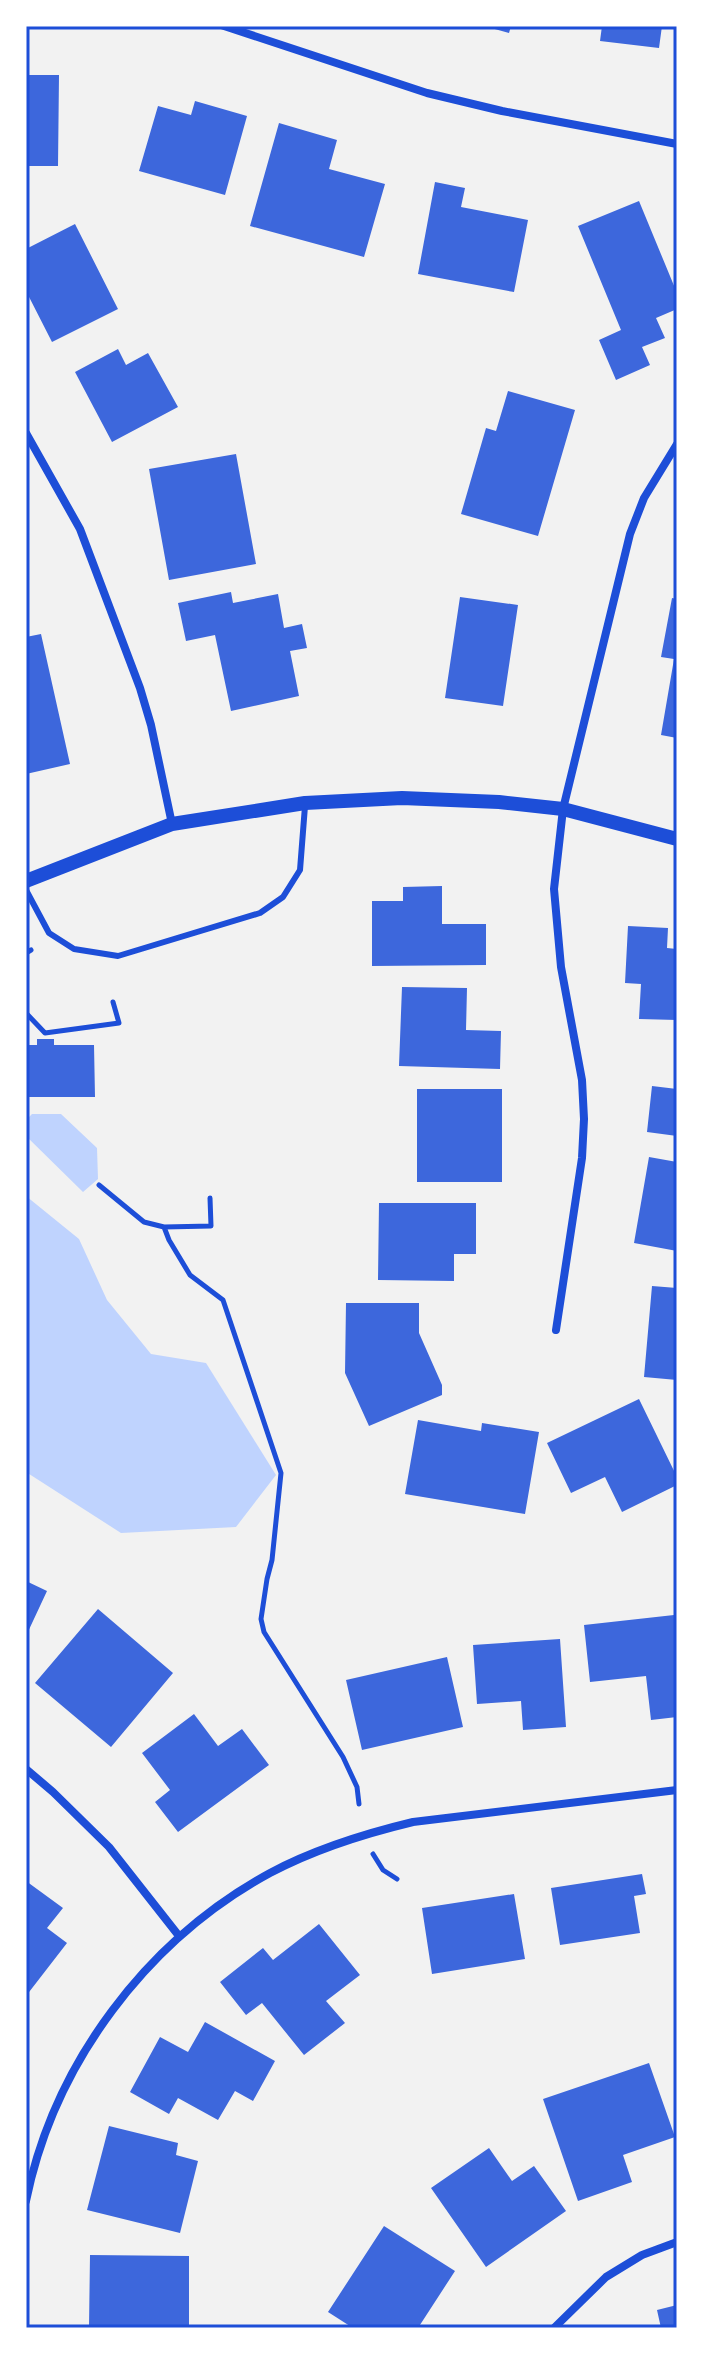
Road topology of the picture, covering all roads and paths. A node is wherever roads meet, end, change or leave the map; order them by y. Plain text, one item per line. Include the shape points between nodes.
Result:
1 (224, 26) edge
2 (677, 144) edge
3 (26, 433) edge
4 (677, 444) edge
5 (305, 803) junction
6 (563, 809) junction
7 (172, 824) junction
8 (677, 839) edge
9 (26, 881) edge
10 (26, 890) edge
11 (113, 1002) dead end
12 (26, 1013) edge
13 (99, 1185) dead end
14 (210, 1198) dead end
15 (164, 1227) junction
16 (556, 1330) dead end
17 (26, 1769) edge
18 (677, 1790) edge
19 (359, 1804) dead end
20 (372, 1853) dead end
21 (397, 1879) dead end
22 (179, 1936) junction
23 (26, 2201) edge
24 (677, 2242) edge
25 (554, 2328) edge

1 - 2 street via 427,93
3 - 7 street via 80,529 140,688
4 - 6 street via 644,498 630,534
5 - 6 street via 402,798
5 - 7 street
5 - 10 lane via 300,870 283,897 260,913 118,956 74,949 49,933
6 - 8 street
6 - 16 street via 554,889 584,1119
7 - 9 street
11 - 12 path via 119,1023 45,1033
13 - 15 path via 144,1222
14 - 15 path via 211,1226
15 - 19 path via 190,1275 223,1300 281,1473 261,1619 264,1632 343,1757
17 - 22 street via 109,1847
18 - 22 street via 375,1831 269,1874
20 - 21 path
22 - 23 street via 122,1998 74,2071 45,2133
24 - 25 street via 606,2277

